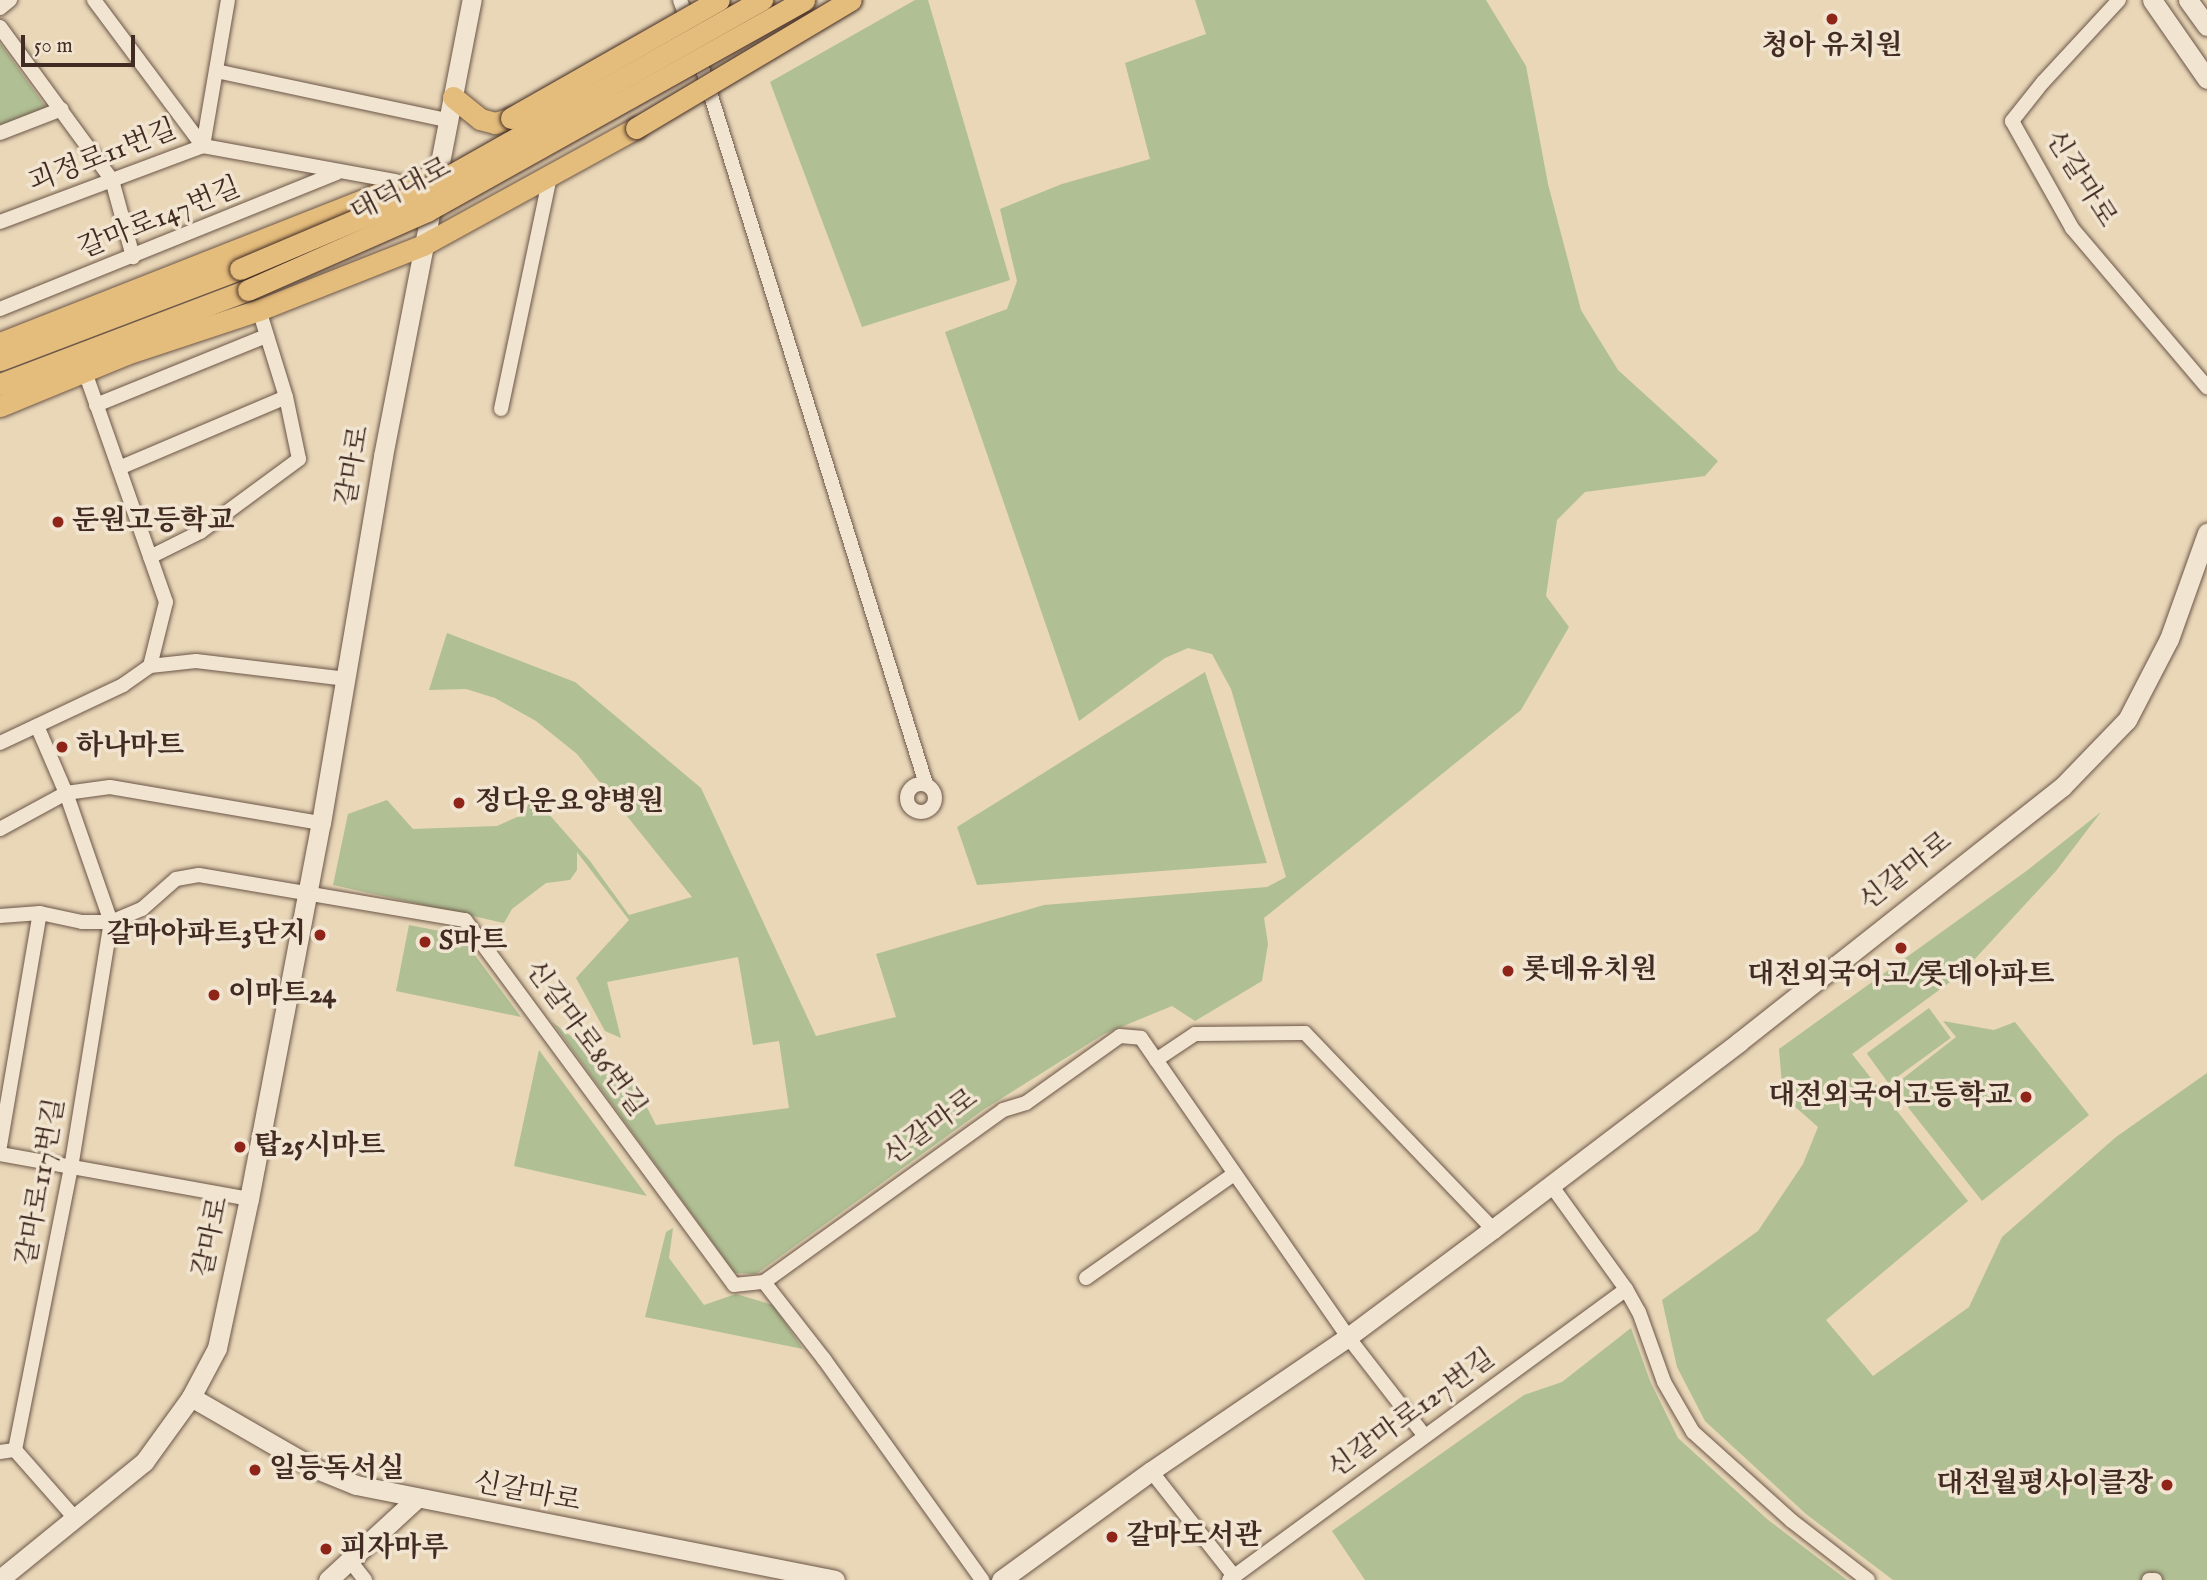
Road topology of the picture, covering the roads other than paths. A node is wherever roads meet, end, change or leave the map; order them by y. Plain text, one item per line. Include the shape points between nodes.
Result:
1 (10, 0) edge
2 (94, 0) edge
3 (228, 0) edge
4 (472, 0) edge
5 (680, 0) edge
6 (719, 0) edge
7 (762, 0) edge
8 (804, 0) edge
9 (851, 0) edge
10 (2119, 0) edge
11 (2152, 0) edge
12 (2188, 0) edge
13 (0, 8) edge
14 (2207, 26) edge
15 (0, 27) edge
16 (216, 71) junction
17 (2207, 79) edge
18 (453, 97) junction
19 (62, 109) junction
20 (447, 120) junction
21 (0, 133) edge
22 (203, 146) junction
23 (339, 172) junction
24 (439, 174) junction
25 (550, 177) junction
26 (112, 180) junction
27 (396, 181) dead end
28 (0, 222) edge
29 (423, 245) junction
30 (133, 257) junction
31 (0, 309) edge
32 (259, 310) junction
33 (267, 336) junction
34 (0, 343) edge
35 (0, 360) edge
36 (85, 372) junction
37 (0, 384) edge
38 (2207, 387) edge
39 (286, 397) junction
40 (96, 405) junction
41 (0, 406) edge
42 (501, 409) dead end
43 (118, 468) junction
44 (2207, 533) edge
45 (150, 557) junction
46 (150, 666) junction
47 (347, 679) junction
48 (37, 726) junction
49 (0, 743) edge
50 (926, 784) dead end
51 (66, 793) junction
52 (321, 823) junction
53 (0, 829) edge
54 (306, 894) junction
55 (40, 913) junction
56 (0, 916) edge
57 (111, 922) junction
58 (1156, 1060) junction
59 (0, 1146) edge
60 (0, 1154) edge
61 (71, 1168) junction
62 (1234, 1174) junction
63 (1552, 1185) junction
64 (249, 1199) junction
65 (1493, 1229) junction
66 (1086, 1279) dead end
67 (764, 1282) junction
68 (1626, 1289) junction
69 (1348, 1337) junction
70 (191, 1397) junction
71 (1424, 1435) junction
72 (7, 1451) edge
73 (1151, 1471) junction
74 (416, 1499) junction
75 (75, 1518) junction
76 (351, 1562) junction
77 (0, 1578) edge
78 (1231, 1578) edge
79 (328, 1580) edge
80 (365, 1580) edge
81 (835, 1580) edge
82 (982, 1580) edge
83 (1001, 1580) edge
84 (1868, 1580) edge
85 (2149, 1580) edge
86 (2155, 1580) edge

1 - 13 street
2 - 22 street, 갈마로147번길
3 - 16 street, 괴정로11번길
4 - 18 street, 갈마로
5 - 50 street
6 - 18 main road, bridge via 511,118 495,123 480,119
7 - 35 main road, 대덕대로, bridge via 419,193 240,269
8 - 37 main road, 대덕대로, bridge via 427,211 248,290
9 - 25 main road, bridge
10 - 38 street, 신갈마로 via 2012,121 2072,228
11 - 17 street
12 - 14 street
15 - 19 street
16 - 20 street
16 - 22 street, 괴정로11번길
18 - 20 street, 갈마로
19 - 21 street
19 - 26 street
20 - 24 street, 갈마로
22 - 23 street, 갈마로147번길
22 - 26 street, 괴정로11번길
23 - 27 street, 갈마로147번길
23 - 30 street, 갈마로147번길
24 - 29 street, 갈마로
24 - 34 main road
25 - 29 main road
25 - 42 street
26 - 28 street, 괴정로11번길
26 - 30 street
29 - 32 main road
29 - 47 street, 갈마로
30 - 31 street, 갈마로147번길
32 - 33 street
32 - 36 main road
33 - 39 street
33 - 40 street
36 - 40 street
36 - 41 main road
39 - 43 street
39 - 45 street via 299,459 200,532
40 - 43 street
43 - 45 street
44 - 63 street, 신갈마로 via 2169,639 2127,720 2062,787
45 - 46 street via 166,602
46 - 47 street via 196,661
46 - 48 street via 123,685
47 - 52 street, 갈마로
48 - 49 street
48 - 51 street, 갈마로117번길
51 - 52 street via 110,787
51 - 53 street
51 - 57 street, 갈마로117번길
52 - 54 street, 갈마로
54 - 57 street via 200,875 176,879 142,909
54 - 64 street, 갈마로
54 - 67 street, 신갈마로86번길 via 465,920 734,1285
55 - 56 street
55 - 57 street via 82,922
55 - 59 street
57 - 61 street, 갈마로117번길
58 - 62 street, 신갈마로
58 - 65 street via 1195,1034 1306,1033
58 - 67 street, 신갈마로 via 1141,1038 1119,1036 1026,1103 1003,1110
60 - 61 street
61 - 64 street
61 - 72 street, 갈마로117번길
62 - 66 street
62 - 69 street, 신갈마로
63 - 65 street, 신갈마로
63 - 68 street
64 - 70 street, 갈마로 via 217,1348
65 - 69 street, 신갈마로
67 - 82 street
68 - 71 street, 신갈마로127번길
68 - 84 street via 1664,1382 1693,1432 1792,1521
69 - 71 street, 신갈마로
69 - 73 street, 신갈마로
70 - 74 street, 신갈마로 via 314,1468 356,1485
70 - 75 street, 갈마로 via 144,1462
71 - 78 street, 신갈마로127번길
72 - 75 street
73 - 78 street
73 - 83 street, 신갈마로
74 - 76 street
74 - 81 street, 신갈마로
75 - 77 street, 갈마로
76 - 79 street
76 - 80 street
85 - 86 street

